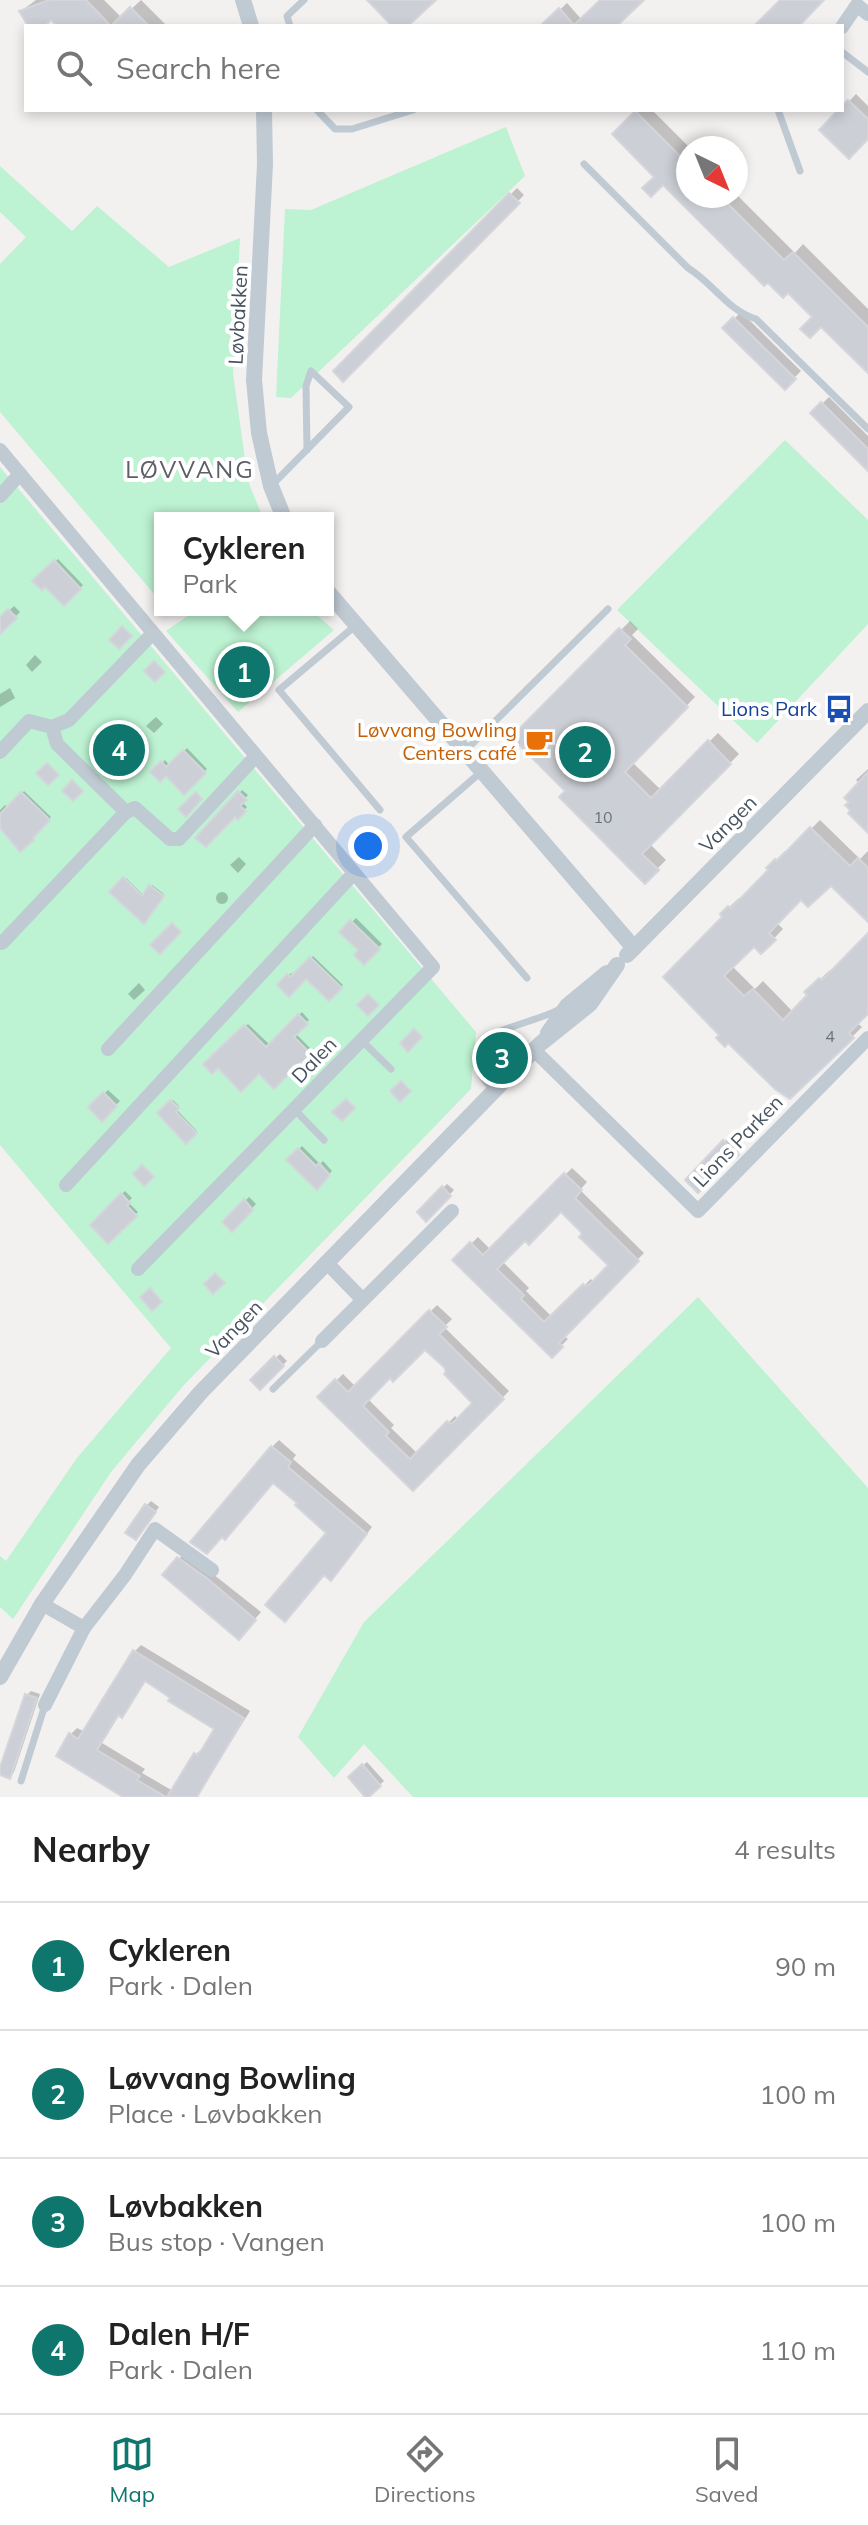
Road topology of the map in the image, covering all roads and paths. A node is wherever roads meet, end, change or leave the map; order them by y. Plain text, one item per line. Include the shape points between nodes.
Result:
1 (243, 0) edge
2 (304, 0) edge
3 (868, 14) edge
4 (250, 24) edge
5 (289, 24) edge
6 (844, 24) edge
7 (844, 54) edge
8 (868, 72) edge
9 (264, 112) edge
10 (319, 112) edge
11 (407, 112) edge
12 (779, 112) edge
13 (584, 164) dead end
14 (800, 171) dead end
15 (868, 429) edge
16 (0, 450) edge
17 (307, 450) junction
18 (20, 474) junction
19 (271, 486) junction
20 (0, 496) edge
21 (282, 512) edge
22 (334, 600) edge
23 (608, 609) dead end
24 (355, 626) junction
25 (152, 634) junction
26 (866, 718) edge
27 (52, 727) junction
28 (0, 752) edge
29 (464, 752) junction
30 (255, 757) junction
31 (481, 772) junction
32 (380, 810) dead end
33 (126, 812) junction
34 (315, 825) junction
35 (354, 873) junction
36 (2, 943) dead end
37 (634, 948) junction
38 (617, 965) junction
39 (527, 978) dead end
40 (567, 1006) junction
41 (868, 1038) edge
42 (361, 1040) junction
43 (537, 1047) junction
44 (108, 1049) dead end
45 (391, 1069) dead end
46 (494, 1091) junction
47 (294, 1109) junction
48 (324, 1140) dead end
49 (66, 1185) dead end
50 (452, 1211) dead end
51 (326, 1262) junction
52 (138, 1269) dead end
53 (362, 1299) junction
54 (322, 1341) joint
55 (273, 1389) dead end
56 (212, 1570) dead end
57 (42, 1604) junction
58 (84, 1628) junction
59 (0, 1677) edge
60 (45, 1705) joint
61 (21, 1781) dead end

1 - 4 street
2 - 5 lane via 287,16
3 - 6 street via 857,5
7 - 8 lane
9 - 19 street, Løvbakken via 254,380
10 - 11 lane via 335,129 352,129
12 - 14 lane
13 - 15 lane via 688,268 742,315 756,319
16 - 18 street, Dalen
17 - 17 lane via 349,407 311,371 306,386
17 - 19 lane
18 - 20 street
18 - 25 street, Dalen
19 - 21 street, Løvbakken
22 - 24 street
23 - 29 lane
24 - 29 street
24 - 32 lane via 279,690
25 - 27 street via 69,720
25 - 30 street, Dalen
26 - 37 street, Vangen
27 - 28 street via 29,721
27 - 33 street via 57,744
29 - 31 street
30 - 33 street via 179,839 170,839 135,808
30 - 34 street, Dalen
31 - 37 street
31 - 39 lane via 406,837
33 - 36 street
34 - 35 street, Dalen
34 - 44 street
35 - 42 street, Dalen via 433,967
35 - 49 street
37 - 38 street, Vangen
38 - 40 street, Vangen
38 - 43 street, Vangen via 590,1004
40 - 43 street, Vangen
40 - 46 lane via 480,1043 475,1064
41 - 43 street, Lions Parken via 698,1211
42 - 45 lane
42 - 47 street, Dalen
43 - 46 street, Vangen
46 - 51 street, Vangen
47 - 48 lane
47 - 52 street, Dalen
50 - 53 street
51 - 53 street
51 - 57 street, Vangen via 138,1465
53 - 54 street
54 - 55 lane
56 - 58 street via 155,1529
57 - 58 street
57 - 59 street, Vangen
58 - 60 street
60 - 61 lane

